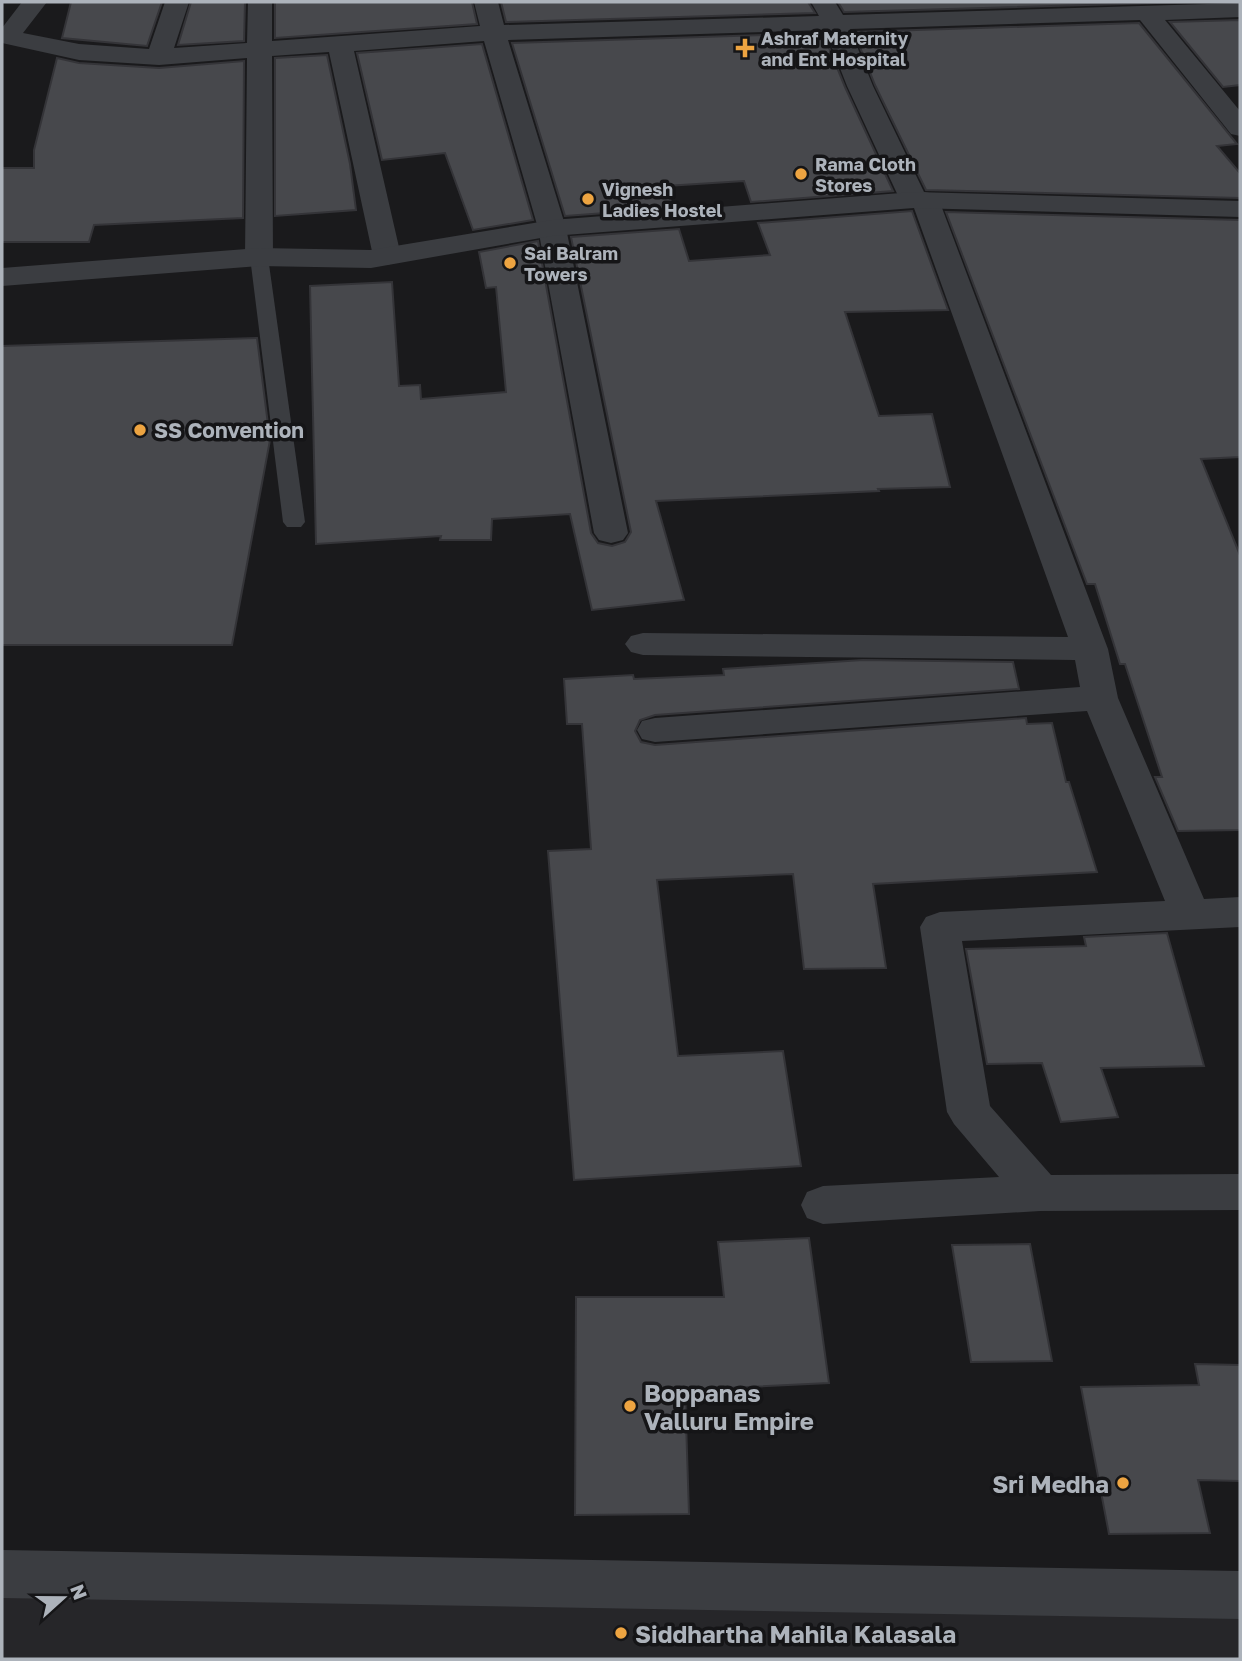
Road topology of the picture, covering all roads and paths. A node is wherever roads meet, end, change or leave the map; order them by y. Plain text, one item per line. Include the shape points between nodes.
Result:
1 (36, 2) edge
2 (177, 2) edge
3 (260, 2) edge
4 (486, 2) edge
5 (1240, 10) edge
6 (829, 11) edge
7 (1146, 12) junction
8 (493, 33) junction
9 (5, 36) edge
10 (340, 44) junction
11 (258, 51) junction
12 (159, 57) junction
13 (1240, 128) edge
14 (919, 200) junction
15 (1240, 209) edge
16 (552, 228) junction
17 (387, 256) junction
18 (259, 257) junction
19 (2, 277) edge
20 (294, 522) dead end
21 (611, 533) dead end
22 (643, 644) dead end
23 (1090, 649) junction
24 (1100, 698) junction
25 (655, 730) dead end
26 (1240, 912) edge
27 (1190, 914) junction
28 (1240, 1192) edge
29 (1040, 1193) junction
30 (823, 1205) dead end
31 (2, 1574) edge
32 (1240, 1595) edge

1 - 9 street
2 - 12 street
3 - 11 street
4 - 8 street
5 - 7 street
6 - 7 street
6 - 8 street
6 - 14 street via 860,86
7 - 13 street
8 - 10 street
8 - 16 street
9 - 12 street via 79,52
10 - 11 street
10 - 17 street
11 - 12 street
11 - 18 street
14 - 15 street
14 - 16 street
14 - 23 street
16 - 17 street
16 - 21 street
17 - 18 street
18 - 19 street
18 - 20 lane
22 - 23 street
23 - 24 street
24 - 25 street
24 - 27 street
26 - 27 street
27 - 29 street via 940,927 969,1112
28 - 29 street
29 - 30 street
31 - 32 street

